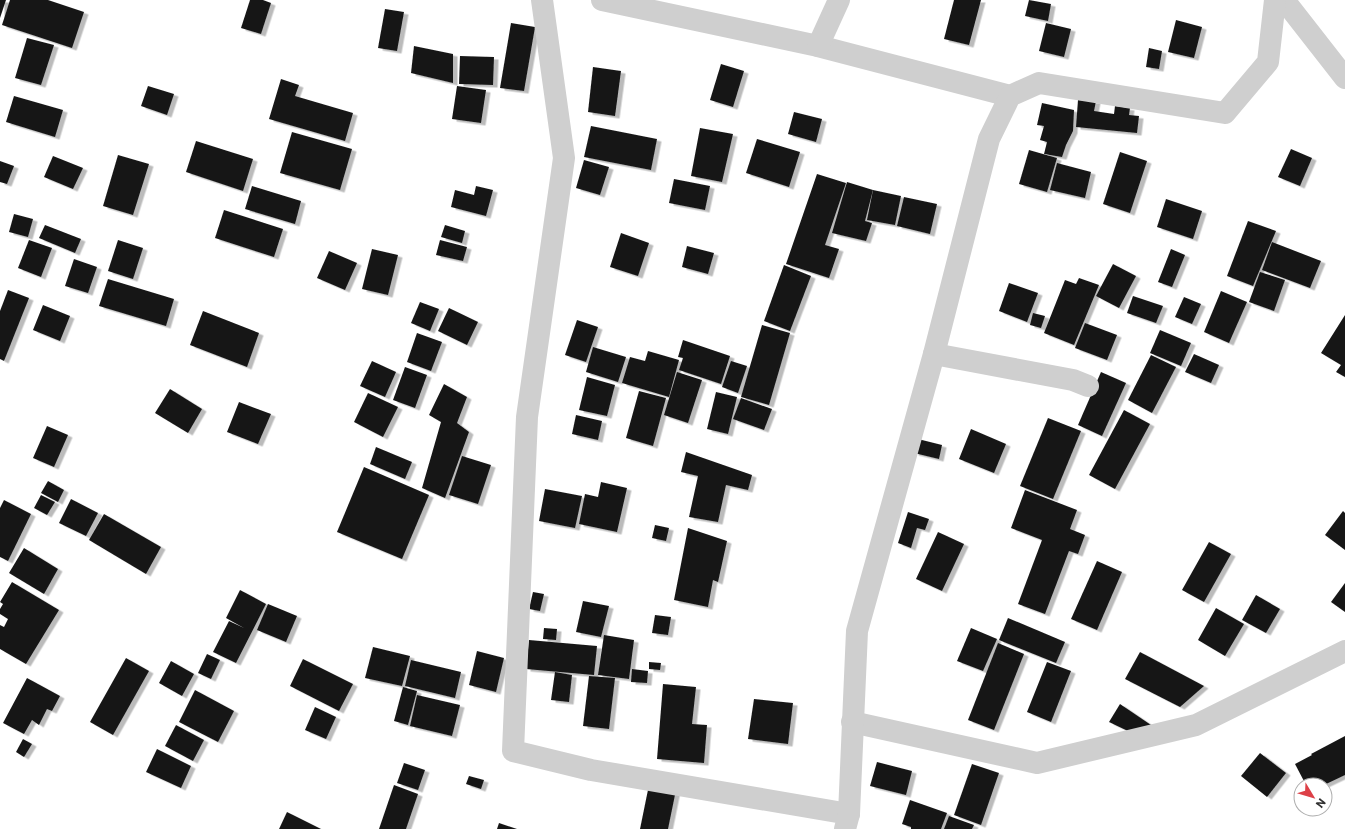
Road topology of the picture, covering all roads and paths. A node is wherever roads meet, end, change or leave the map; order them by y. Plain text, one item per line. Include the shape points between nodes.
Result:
1 (542, 0) edge
2 (602, 0) edge
3 (839, 0) edge
4 (1275, 0) edge
5 (1296, 5) edge
6 (818, 46) junction
7 (1345, 78) edge
8 (1010, 96) junction
9 (934, 354) junction
10 (1088, 386) dead end
11 (1345, 651) edge
12 (852, 722) junction
13 (847, 822) edge

1 - 13 street via 564,158 527,417 513,751 590,770
2 - 6 street
3 - 6 street
4 - 8 street via 1268,62 1226,113 1039,83
5 - 7 street
6 - 8 street
8 - 9 street via 989,139
9 - 10 street via 1073,380
9 - 12 street via 857,631
11 - 12 street via 1196,725 1037,763
12 - 13 street

